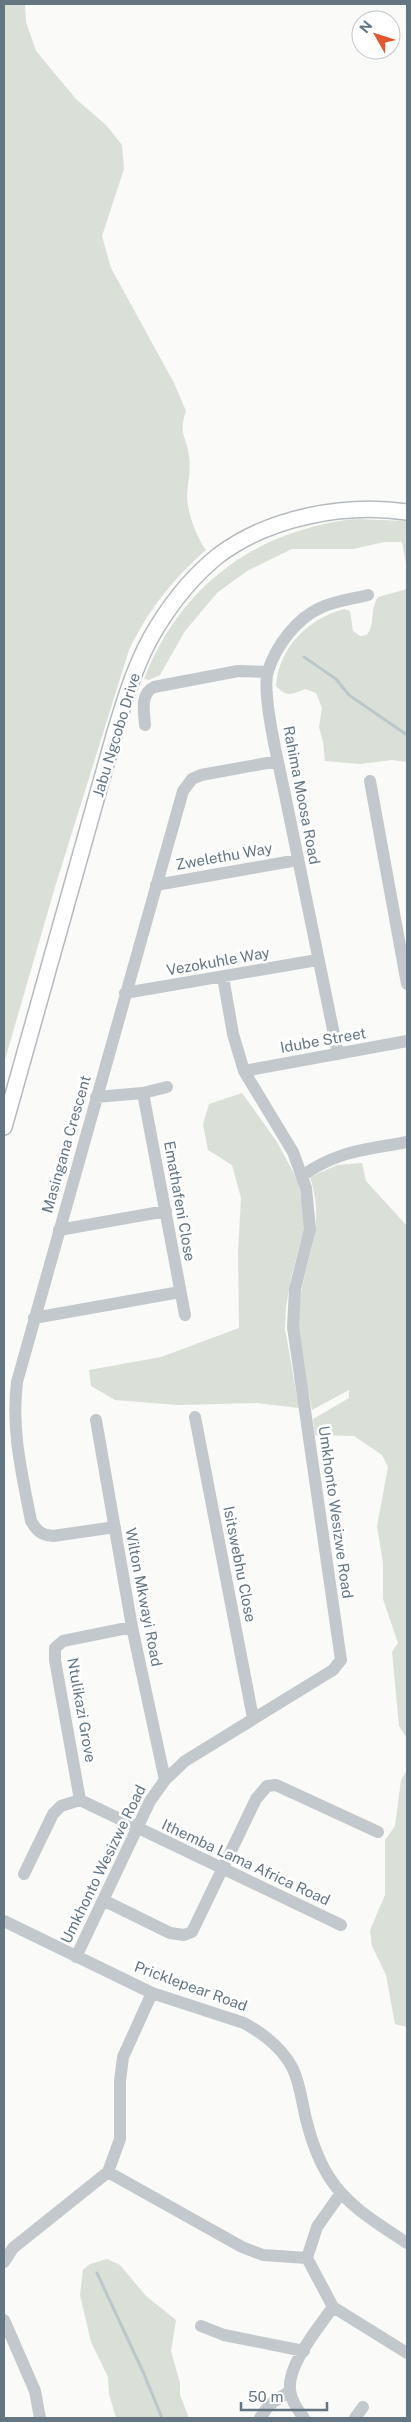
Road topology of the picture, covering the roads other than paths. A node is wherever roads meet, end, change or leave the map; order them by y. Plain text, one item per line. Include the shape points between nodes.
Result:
1 (407, 512) edge
2 (368, 595) dead end
3 (268, 672) junction
4 (145, 725) dead end
5 (278, 761) junction
6 (370, 781) dead end
7 (298, 860) junction
8 (156, 885) junction
9 (317, 960) junction
10 (223, 977) junction
11 (407, 984) edge
12 (125, 993) junction
13 (407, 1041) edge
14 (338, 1054) junction
15 (244, 1071) junction
16 (167, 1086) dead end
17 (143, 1092) junction
18 (96, 1097) junction
19 (4, 1127) edge
20 (407, 1142) edge
21 (303, 1175) junction
22 (166, 1211) junction
23 (59, 1230) junction
24 (180, 1292) junction
25 (185, 1315) dead end
26 (34, 1318) junction
27 (195, 1417) dead end
28 (96, 1420) dead end
29 (115, 1527) junction
30 (132, 1627) junction
31 (253, 1718) junction
32 (165, 1780) junction
33 (80, 1800) junction
34 (137, 1828) junction
35 (378, 1832) dead end
36 (224, 1869) junction
37 (24, 1874) dead end
38 (103, 1900) junction
39 (4, 1921) edge
40 (341, 1925) dead end
41 (76, 1957) junction
42 (152, 1993) junction
43 (108, 2172) junction
44 (341, 2194) junction
45 (407, 2243) edge
46 (5, 2257) edge
47 (307, 2258) junction
48 (333, 2307) junction
49 (4, 2320) edge
50 (201, 2326) dead end
51 (304, 2350) junction
52 (407, 2353) edge
53 (290, 2391) junction
54 (363, 2407) dead end
55 (40, 2418) edge
56 (260, 2418) edge
57 (304, 2418) edge
58 (356, 2418) edge

1 - 19 main road, Jabu Ngcobo Drive via 362,509 316,514 272,527 219,556 192,582 156,628 135,673 118,724
2 - 3 street, Rahima Moosa Road via 321,608 307,616 282,643
3 - 4 street via 238,671 154,687 145,697
3 - 5 street, Rahima Moosa Road via 267,697
5 - 7 street, Rahima Moosa Road
5 - 8 street, Masingana Crescent via 201,775 187,784 176,810
6 - 11 street
7 - 8 street, Zwelethu Way
7 - 9 street, Rahima Moosa Road
8 - 12 street, Masingana Crescent
9 - 10 street, Vezokuhle Way
9 - 14 street, Rahima Moosa Road
10 - 12 street, Vezokuhle Way
10 - 15 street, Umkhonto Wesizwe Road via 233,1034
12 - 18 street, Masingana Crescent
13 - 14 street, Idube Street
14 - 15 street, Idube Street
15 - 21 street, Umkhonto Wesizwe Road via 286,1138
16 - 17 street
17 - 18 street
17 - 22 street, Emathafeni Close
18 - 23 street, Masingana Crescent
20 - 21 street via 340,1154
21 - 31 street, Umkhonto Wesizwe Road via 310,1229 295,1289 292,1327 341,1660 333,1670
22 - 23 street
22 - 24 street, Emathafeni Close
23 - 26 street, Masingana Crescent
24 - 25 street, Emathafeni Close
24 - 26 street
26 - 29 street, Masingana Crescent via 14,1404 16,1439 31,1521 38,1532 52,1536
27 - 31 street, Isitswebhu Close
28 - 29 street, Wilton Mkwayi Road
29 - 30 street, Wilton Mkwayi Road
30 - 32 street, Wilton Mkwayi Road
30 - 33 street, Ntulikazi Grove via 63,1641 56,1648
31 - 32 street, Umkhonto Wesizwe Road via 203,1748
32 - 34 street, Umkhonto Wesizwe Road
33 - 34 street, Ithemba Lama Africa Road
33 - 37 street via 60,1806 53,1814
34 - 36 street, Ithemba Lama Africa Road
34 - 38 street, Umkhonto Wesizwe Road
35 - 36 street via 282,1787 266,1786 256,1799
36 - 38 street via 196,1928 184,1936 170,1933
36 - 40 street, Ithemba Lama Africa Road
38 - 41 street, Umkhonto Wesizwe Road
39 - 41 street, Pricklepear Road
41 - 42 street, Pricklepear Road
42 - 43 street via 124,2057 120,2081 120,2139
42 - 44 street, Pricklepear Road via 244,2023 272,2042 293,2069 313,2144
43 - 46 street
43 - 47 street via 242,2247 270,2256
44 - 45 street, Pricklepear Road
44 - 47 street via 317,2227
47 - 48 street
48 - 51 street
48 - 52 street
49 - 55 street via 35,2391
50 - 51 street via 224,2335
51 - 53 street via 291,2376
53 - 56 street via 269,2405
53 - 57 street
54 - 58 street

